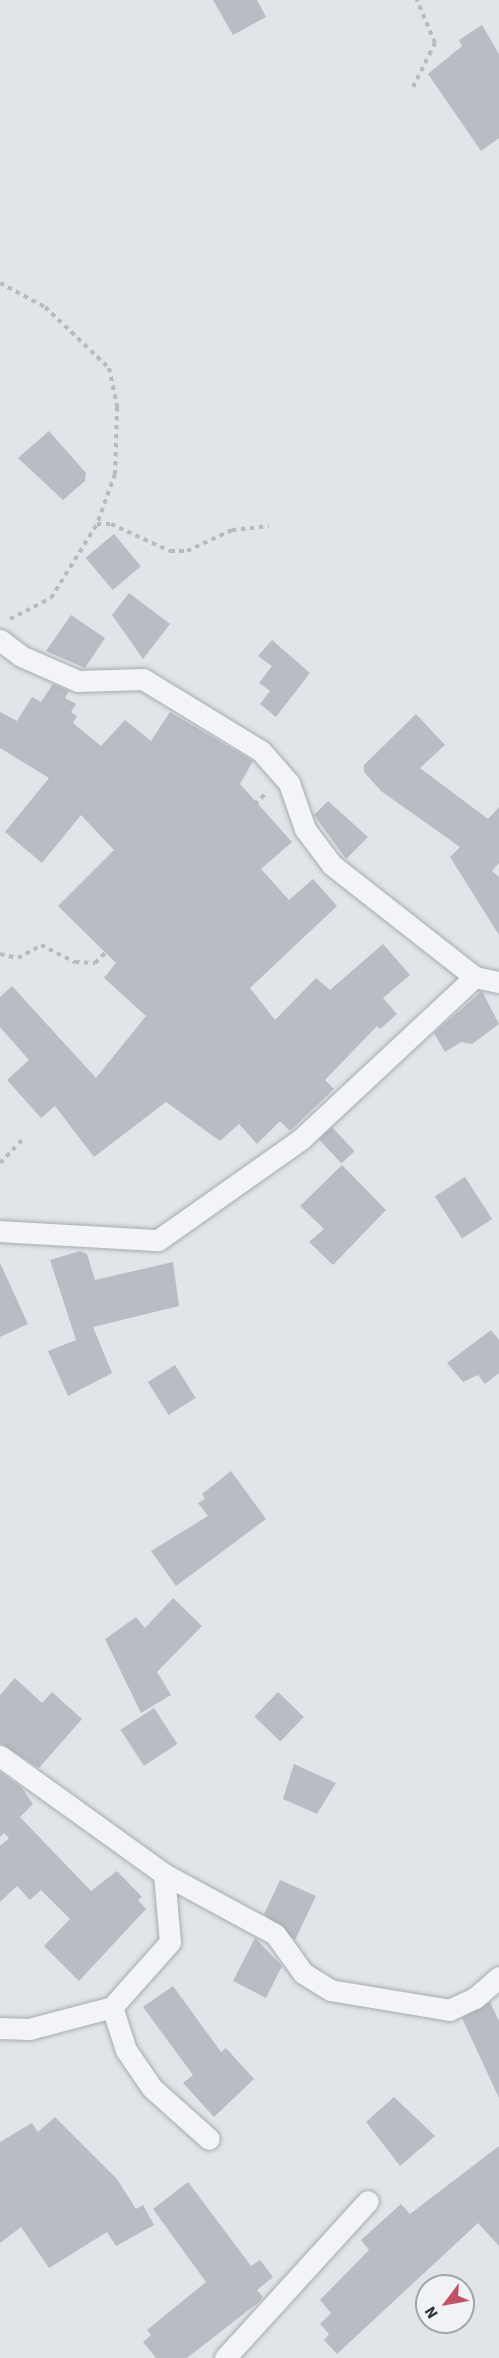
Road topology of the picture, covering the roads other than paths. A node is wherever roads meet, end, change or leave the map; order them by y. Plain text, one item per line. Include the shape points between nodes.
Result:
1 (0, 640) edge
2 (476, 978) junction
3 (499, 982) edge
4 (0, 1231) edge
5 (0, 1756) edge
6 (164, 1874) junction
7 (499, 1977) edge
8 (112, 2007) junction
9 (0, 2028) edge
10 (209, 2139) dead end
11 (368, 2201) dead end
12 (230, 2356) edge

1 - 2 street via 21,656 78,681 143,679 229,729 285,778 305,828 332,865
2 - 3 street
2 - 4 street via 301,1139 158,1240
5 - 6 street
6 - 7 street via 275,1934 303,1973 330,1990 449,2010 475,1998
6 - 8 street via 170,1942
8 - 9 street via 29,2029
8 - 10 street via 126,2050 152,2088
11 - 12 street

